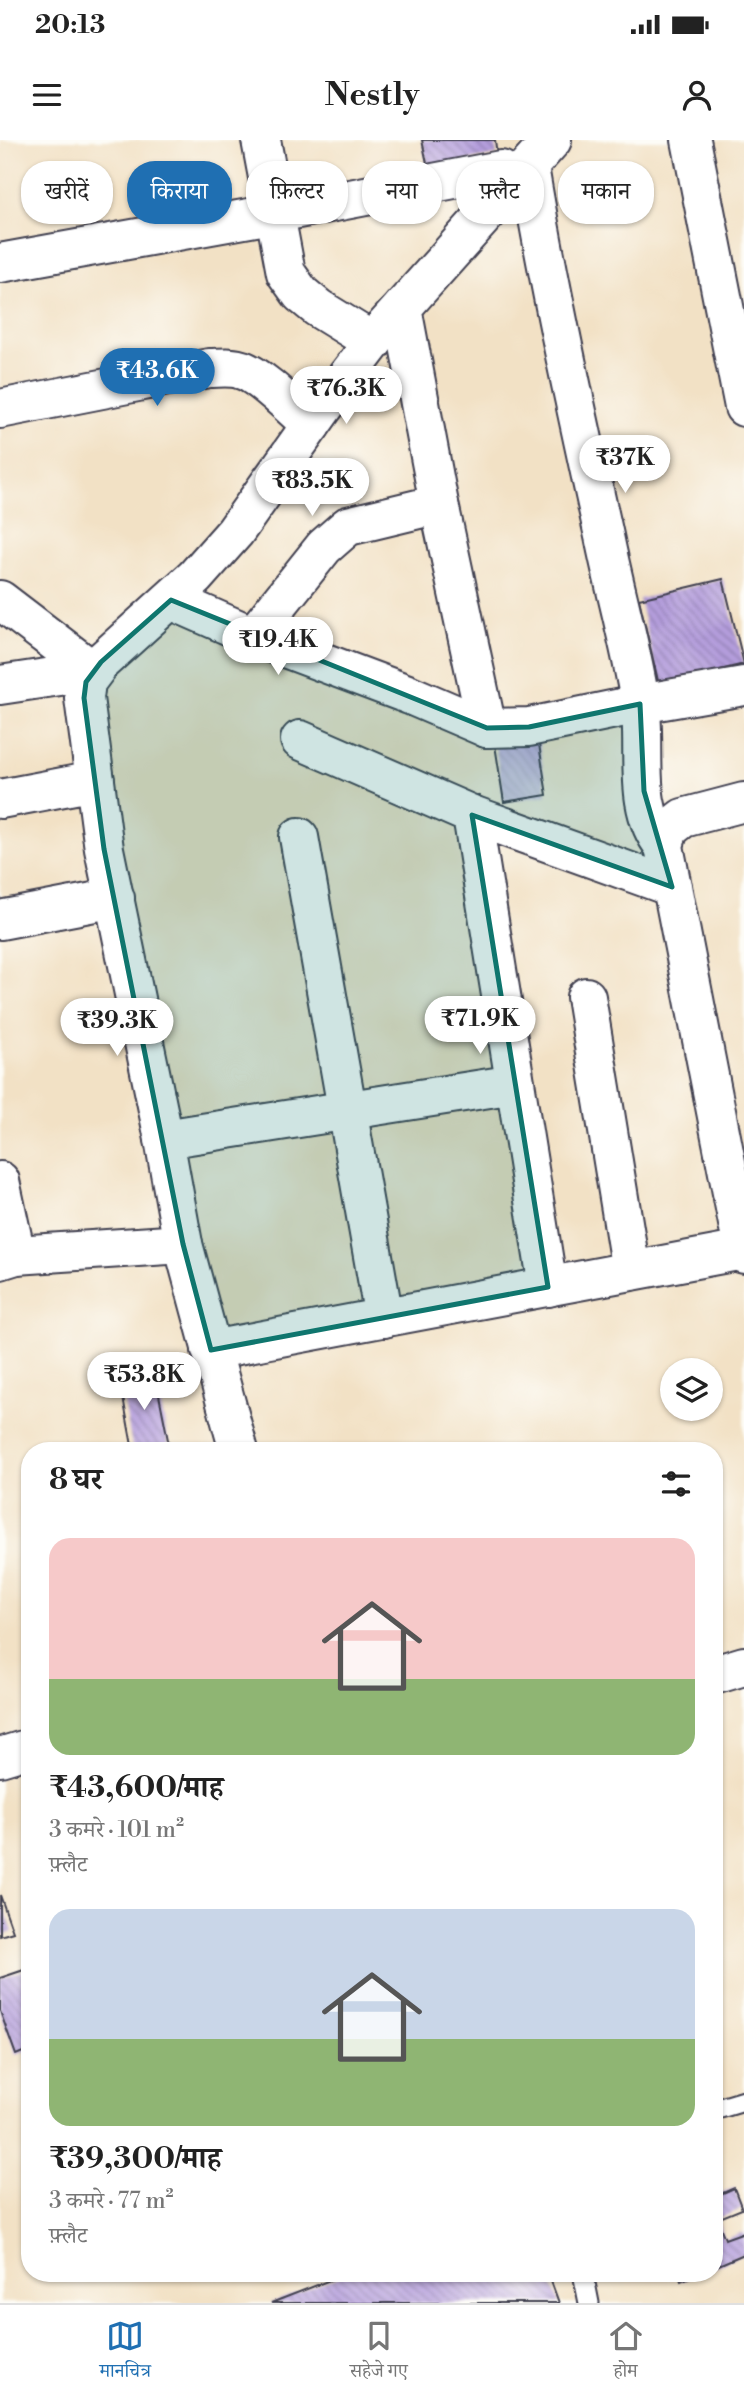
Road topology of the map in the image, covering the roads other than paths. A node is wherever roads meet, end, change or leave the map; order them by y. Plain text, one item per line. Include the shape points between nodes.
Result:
1 (261, 140) edge
2 (691, 140) edge
3 (527, 159) edge
4 (266, 161) edge
5 (348, 198) edge
6 (246, 219) edge
7 (278, 224) edge
8 (0, 263) edge
9 (402, 308) junction
10 (373, 342) junction
11 (744, 407) edge
12 (0, 409) edge
13 (311, 425) junction
14 (439, 504) junction
15 (0, 600) edge
16 (171, 600) junction
17 (253, 636) junction
18 (93, 671) junction
19 (0, 685) edge
20 (744, 687) edge
21 (640, 704) junction
22 (487, 728) junction
23 (300, 740) dead end
24 (95, 781) junction
25 (0, 799) edge
26 (744, 802) edge
27 (472, 815) junction
28 (299, 837) dead end
29 (664, 846) junction
30 (672, 887) junction
31 (115, 898) junction
32 (0, 920) edge
33 (586, 997) dead end
34 (514, 1084) junction
35 (347, 1110) junction
36 (164, 1139) junction
37 (0, 1181) edge
38 (183, 1244) junction
39 (744, 1252) edge
40 (8, 1258) edge
41 (631, 1271) junction
42 (548, 1287) junction
43 (384, 1318) junction
44 (211, 1350) junction
45 (237, 1442) edge
46 (744, 1666) edge
47 (723, 1672) edge
48 (21, 1751) edge
49 (0, 1757) edge
50 (744, 2101) edge
51 (723, 2107) edge
52 (585, 2282) edge
53 (589, 2303) edge

1 - 4 street
2 - 11 street
3 - 5 street
3 - 9 street
3 - 21 street via 553,303
6 - 8 street
7 - 10 street via 286,273 292,283 318,308
9 - 10 street
9 - 14 street
10 - 13 street
12 - 13 street via 209,368 232,368 256,378
13 - 16 street via 235,532
14 - 17 street via 348,526 324,547
14 - 22 street
15 - 18 street
16 - 17 street
16 - 18 street
17 - 22 street
18 - 19 street
18 - 24 street via 84,698
20 - 21 street
21 - 22 street via 529,727
21 - 29 street via 644,791 656,836
23 - 27 street
24 - 25 street
24 - 31 street
26 - 29 street via 683,818 669,829
27 - 30 street
27 - 34 street
28 - 35 street
29 - 30 street
30 - 39 street
31 - 32 street
31 - 36 street
33 - 41 street
34 - 35 street
34 - 42 street
35 - 36 street
35 - 43 street
36 - 38 street
37 - 40 street
38 - 40 street
38 - 44 street
39 - 41 street
41 - 42 street
42 - 43 street
43 - 44 street
44 - 45 street
46 - 47 street
48 - 49 street
50 - 51 lane
52 - 53 lane

